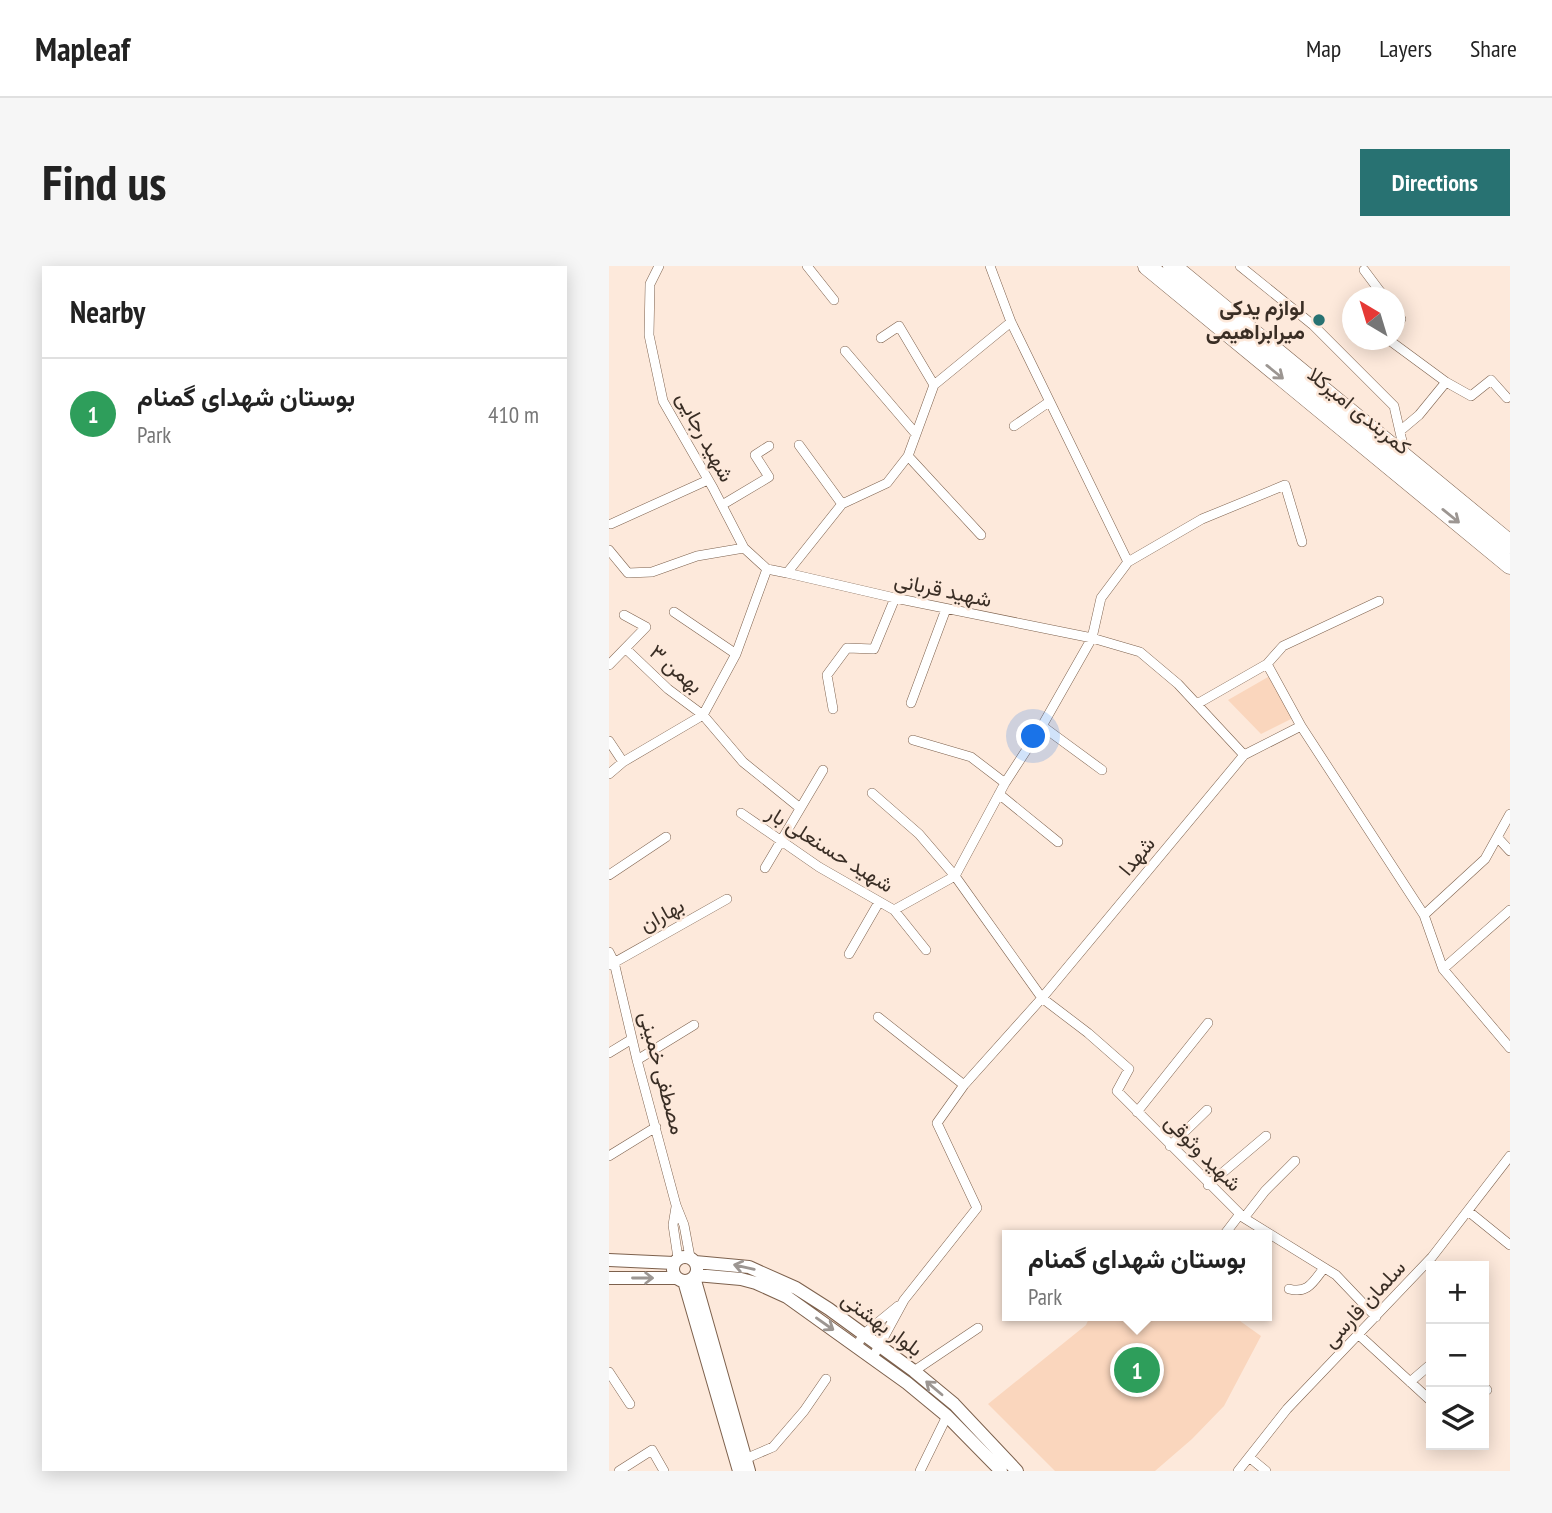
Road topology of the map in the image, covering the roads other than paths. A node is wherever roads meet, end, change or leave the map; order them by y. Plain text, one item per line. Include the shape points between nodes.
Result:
1 (659, 266) edge
2 (807, 266) edge
3 (990, 266) edge
4 (1147, 266) edge
5 (1172, 266) edge
6 (1240, 266) edge
7 (1364, 270) dead end
8 (1377, 287) edge
9 (834, 300) dead end
10 (1011, 322) junction
11 (881, 338) dead end
12 (1403, 350) edge
13 (845, 351) dead end
14 (1447, 382) junction
15 (934, 385) junction
16 (1507, 398) dead end
17 (1049, 402) junction
18 (1014, 426) dead end
19 (1400, 431) junction
20 (916, 434) junction
21 (799, 445) dead end
22 (769, 446) dead end
23 (908, 456) junction
24 (1407, 459) junction
25 (708, 480) junction
26 (842, 504) junction
27 (722, 505) junction
28 (611, 524) dead end
29 (981, 535) dead end
30 (1302, 542) dead end
31 (1510, 544) edge
32 (744, 548) junction
33 (609, 550) edge
34 (1128, 562) junction
35 (1510, 565) edge
36 (767, 569) junction
37 (787, 573) junction
38 (895, 598) junction
39 (1379, 601) dead end
40 (946, 609) junction
41 (674, 612) dead end
42 (624, 615) dead end
43 (1092, 638) junction
44 (626, 649) junction
45 (736, 654) junction
46 (1267, 664) junction
47 (609, 665) edge
48 (911, 703) dead end
49 (1197, 705) junction
50 (833, 709) dead end
51 (703, 715) junction
52 (1042, 726) junction
53 (1301, 726) junction
54 (913, 740) dead end
55 (609, 741) edge
56 (1244, 755) junction
57 (623, 762) junction
58 (823, 770) dead end
59 (1102, 770) dead end
60 (609, 774) edge
61 (1005, 783) junction
62 (872, 793) dead end
63 (999, 794) junction
64 (800, 808) junction
65 (741, 813) dead end
66 (1510, 814) edge
67 (666, 837) dead end
68 (1498, 838) junction
69 (781, 841) junction
70 (1058, 842) dead end
71 (1510, 851) edge
72 (765, 868) dead end
73 (609, 875) edge
74 (955, 876) junction
75 (727, 899) dead end
76 (880, 902) junction
77 (894, 910) junction
78 (1510, 910) edge
79 (1424, 915) junction
80 (926, 950) dead end
81 (609, 952) edge
82 (849, 954) dead end
83 (612, 963) edge
84 (1443, 970) junction
85 (1042, 998) junction
86 (878, 1017) dead end
87 (1208, 1023) dead end
88 (694, 1025) dead end
89 (1510, 1030) edge
90 (1502, 1038) junction
91 (632, 1039) junction
92 (1510, 1048) edge
93 (609, 1053) edge
94 (637, 1060) junction
95 (964, 1085) junction
96 (1207, 1110) dead end
97 (1137, 1112) junction
98 (656, 1127) junction
99 (1266, 1136) dead end
100 (1170, 1146) junction
101 (609, 1156) edge
102 (1510, 1157) edge
103 (1295, 1161) dead end
104 (1208, 1185) junction
105 (1468, 1211) junction
106 (1242, 1216) junction
107 (1229, 1230) edge
108 (1264, 1230) edge
109 (1272, 1235) edge
110 (1510, 1245) edge
111 (609, 1261) edge
112 (1324, 1268) junction
113 (686, 1269) junction
114 (609, 1278) edge
115 (1289, 1289) dead end
116 (904, 1300) junction
117 (1376, 1317) junction
118 (978, 1328) dead end
119 (865, 1334) junction
120 (1359, 1335) junction
121 (857, 1345) junction
122 (877, 1351) junction
123 (1426, 1368) edge
124 (914, 1371) junction
125 (609, 1372) edge
126 (826, 1379) dead end
127 (1410, 1382) junction
128 (1426, 1396) edge
129 (631, 1404) dead end
130 (950, 1410) junction
131 (1249, 1457) junction
132 (747, 1465) edge
133 (619, 1471) edge
134 (664, 1471) edge
135 (739, 1471) edge
136 (920, 1471) edge
137 (1001, 1471) edge
138 (1017, 1471) edge
139 (1237, 1471) edge
140 (1265, 1471) edge

1 - 25 street, شهید رجایی via 650,284 649,335 663,401
2 - 9 street
3 - 10 street
4 -> 35 highway, کمربندی امیرکلا
5 - 24 highway, کمربندی امیرکلا
6 - 19 street via 1313,325 1394,406
7 - 8 street
10 - 15 street
10 - 17 street
11 - 15 street via 899,326
12 - 14 street
13 - 20 street
14 - 16 street via 1471,396 1491,380
14 - 19 street
15 - 20 street
17 - 18 street
17 - 34 street
19 - 24 street
20 - 23 street
21 - 26 street
22 - 27 street via 755,456 769,477
23 - 26 street via 887,483
23 - 29 street
24 - 31 highway, کمربندی امیرکلا
25 - 27 street, شهید رجایی
25 - 28 street
26 - 37 street
27 - 32 street, شهید رجایی
30 - 34 street via 1285,485 1202,519
32 - 33 street via 697,556 652,572 628,573
32 - 36 street, شهید رجایی
34 - 43 street via 1101,598
36 - 37 street, شهید قربانی
36 - 45 street
37 - 38 street, شهید قربانی
38 - 40 street, شهید قربانی
38 - 50 street via 874,649 847,648 827,675
39 - 46 street via 1283,646
40 - 43 street, شهید قربانی
40 - 48 street
41 - 45 street
42 - 44 street via 646,627
43 - 49 street, شهید قربانی via 1140,652
43 - 52 street
44 - 47 street
44 - 51 street, بهمن ۳
45 - 51 street
46 - 49 street
46 - 53 street
49 - 56 street, شهید قربانی
51 - 57 street
51 - 64 street, بهمن ۳ via 743,762
52 - 59 street
52 - 61 street
53 - 56 street, شهدا
53 - 79 street
54 - 61 street via 971,757
55 - 57 street
56 - 85 street, شهدا
57 - 60 street
58 - 64 street
61 - 63 street
62 - 74 street via 919,834
63 - 70 street
63 - 74 street
64 - 69 street
65 - 69 street, شهید حسنعلی بار
66 - 68 street
67 - 73 street
68 - 71 street
68 - 79 street via 1485,859
69 - 72 street
69 - 76 street, شهید حسنعلی بار
74 - 77 street
74 - 85 street
75 - 83 street, بهاران
76 - 77 street, شهید حسنعلی بار
76 - 82 street
77 - 80 street, شهید حسنعلی بار
78 - 84 street
79 - 84 street
81 - 83 street, مصطفی خمینی
83 - 91 street, مصطفی خمینی
84 - 90 street
85 - 95 street, شهدا
85 - 97 street, شهید وثوقی via 1129,1069 1117,1091
86 - 95 street
87 - 97 street
88 - 94 street
89 - 90 street
90 - 92 street
91 - 93 street
91 - 94 street, مصطفی خمینی
94 - 98 street, مصطفی خمینی
95 - 116 street, شهدا via 937,1123 977,1208
96 - 100 street
97 - 100 street, شهید وثوقی
98 - 101 street
98 - 113 street, مصطفی خمینی via 684,1225
99 - 104 street
100 - 104 street, شهید وثوقی
102 - 105 street, سلمان فارسی
103 - 106 street
104 - 106 street, شهید وثوقی
105 - 110 street
105 - 117 street, سلمان فارسی
106 - 107 street
106 - 108 street, شهید وثوقی
109 - 112 street, شهید وثوقی
111 - 113 main road
112 - 115 street via 1308,1289
112 - 117 street, شهید وثوقی
114 -> 113 main road
119 -> 113 main road, بلوار بهشتی via 768,1274 740,1265
113 -> 121 main road, بلوار بهشتی via 768,1288
113 - 132 main road, مصطفی خمینی
113 - 135 main road, مصطفی خمینی
116 - 119 street
116 - 122 street, شهدا
117 - 120 street, سلمان فارسی
118 - 124 street
119 - 121 street
119 - 122 main road, بلوار بهشتی
120 - 127 street
120 - 131 street, سلمان فارسی via 1287,1409
121 - 122 main road, بلوار بهشتی
122 - 124 main road, بلوار بهشتی
122 - 130 main road, بلوار بهشتی
123 - 127 street
130 -> 124 main road, بلوار بهشتی
125 - 129 street
126 - 132 street via 773,1447
127 - 128 street
130 - 136 street
130 - 137 main road, بلوار بهشتی
130 - 138 main road, بلوار بهشتی
131 - 139 street, سلمان فارسی
131 - 140 street
133 - 134 street via 652,1450

